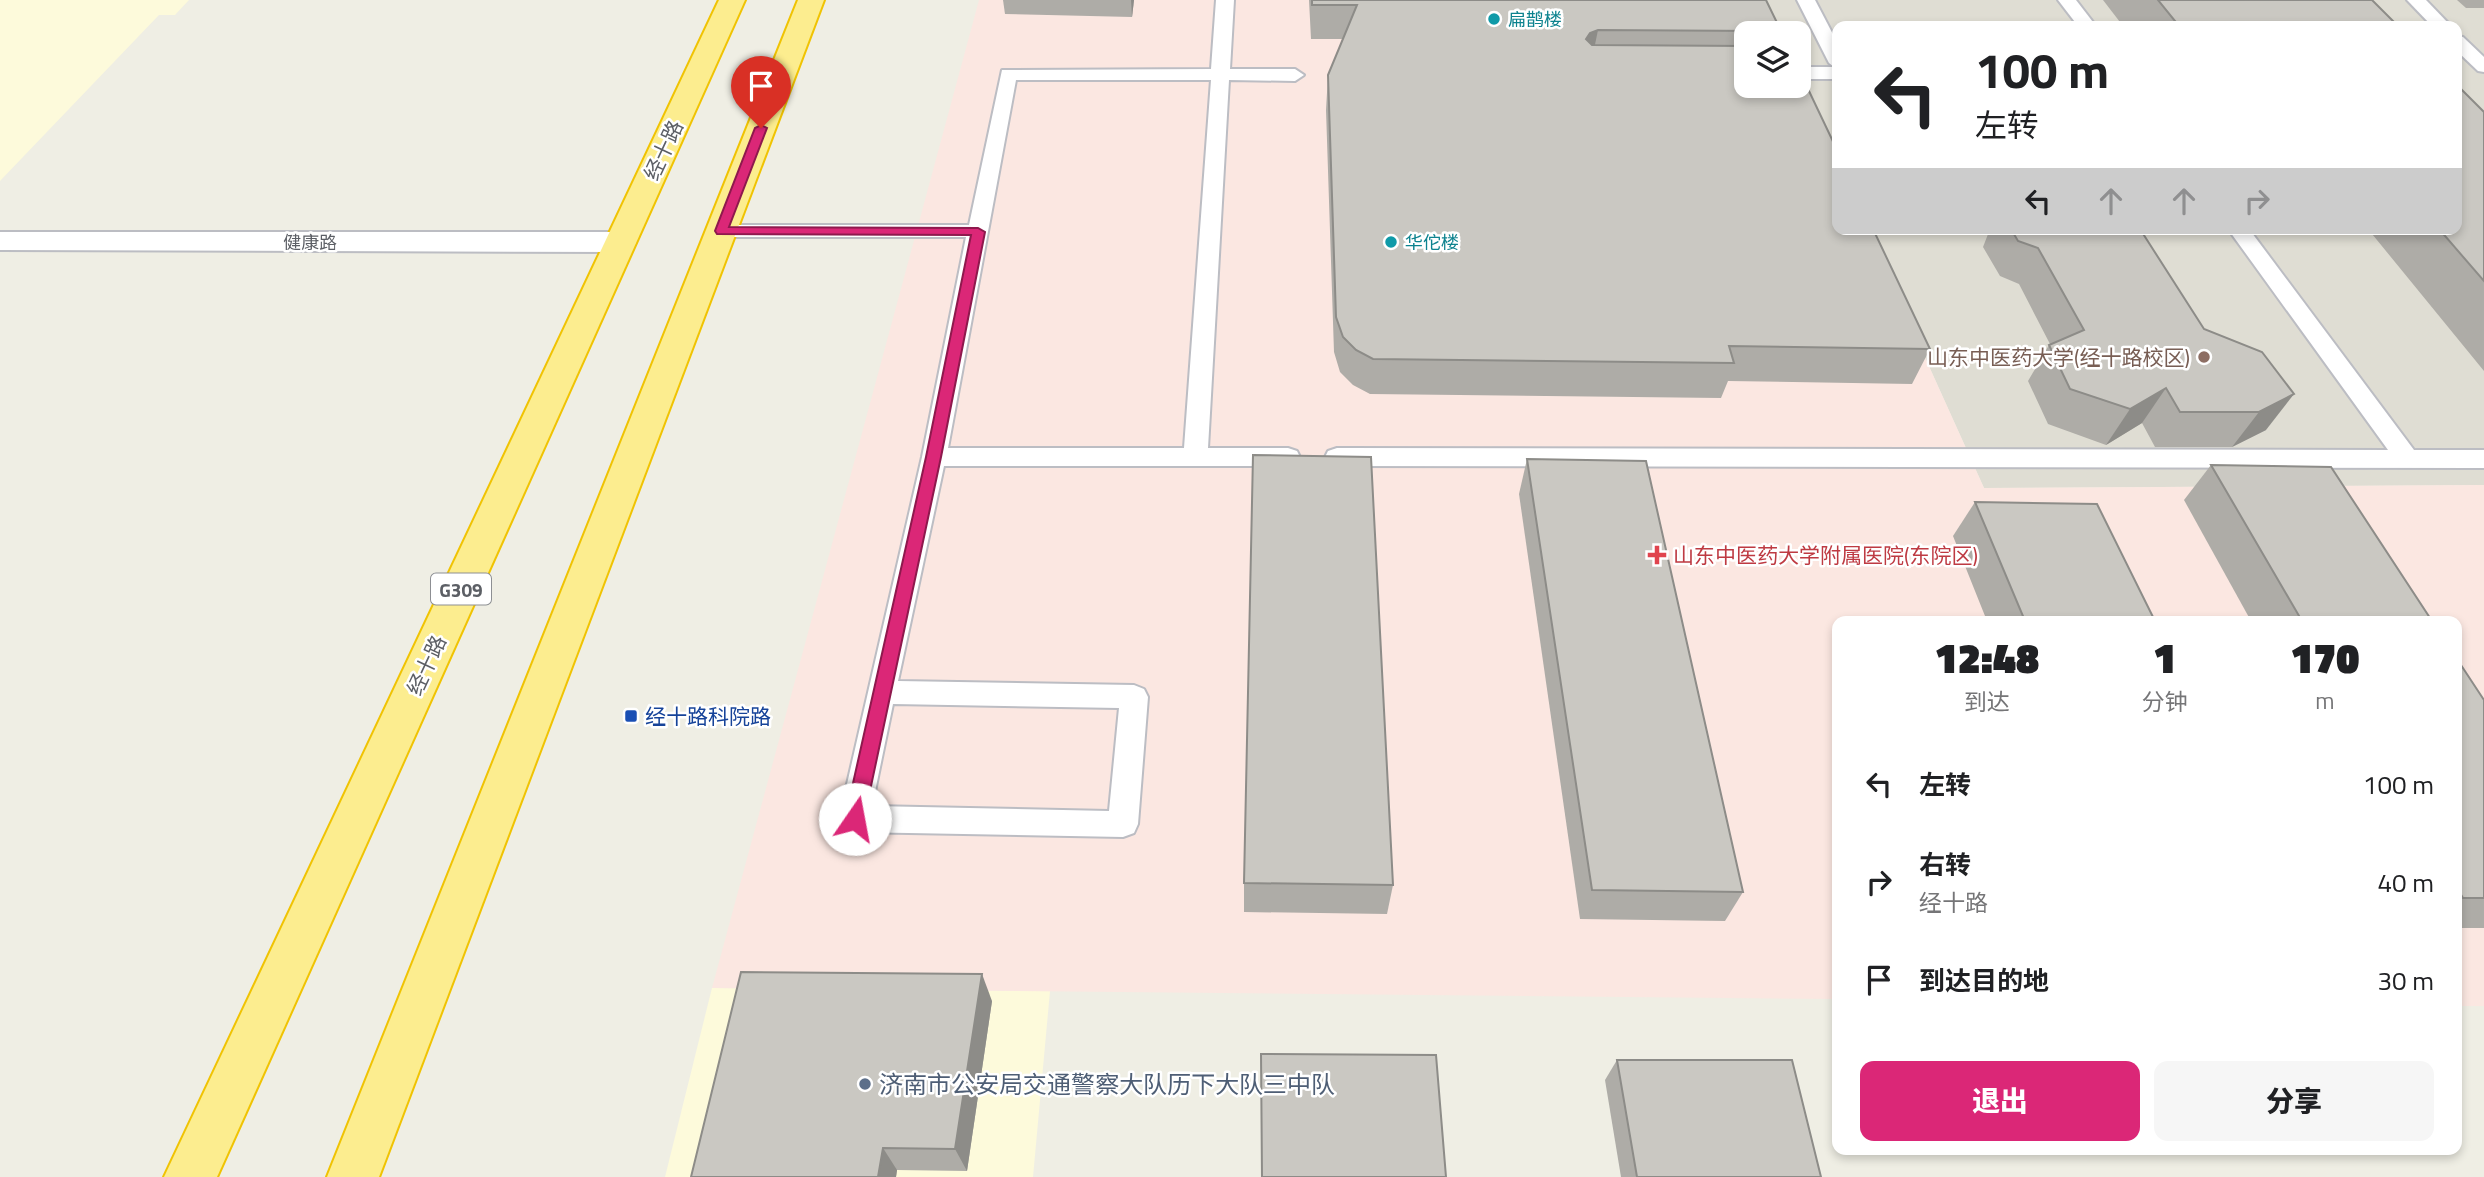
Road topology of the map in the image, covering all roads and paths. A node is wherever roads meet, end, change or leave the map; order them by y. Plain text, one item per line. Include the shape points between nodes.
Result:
1 (732, 0) edge
2 (811, 0) edge
3 (1225, 0) edge
4 (1806, 0) edge
5 (2067, 0) edge
6 (2416, 0) edge
7 (2083, 21) edge
8 (2437, 21) edge
9 (2462, 46) edge
10 (1832, 51) edge
11 (2484, 67) edge
12 (1811, 73) edge
13 (1832, 73) edge
14 (1220, 74) junction
15 (1295, 75) dead end
16 (721, 231) junction
17 (978, 232) junction
18 (2242, 235) edge
19 (0, 241) edge
20 (621, 242) junction
21 (934, 457) junction
22 (1195, 457) junction
23 (2407, 459) junction
24 (2484, 459) edge
25 (883, 692) junction
26 (190, 1177) edge
27 (353, 1177) edge

1 - 20 highway, 经十路 / G309
2 - 16 highway
3 - 14 lane
4 - 10 lane
5 - 7 lane
6 - 8 lane
9 - 11 lane
12 - 13 lane
14 - 15 lane
14 - 17 lane via 1009,74
14 - 22 lane
16 - 17 lane
16 - 27 highway
17 - 21 lane
18 - 23 lane
19 - 20 street, 健康路
20 - 26 highway, 经十路 / G309
21 - 22 lane
21 - 25 lane
22 - 23 lane
23 - 24 lane
25 - 25 lane via 1134,697 1124,824 855,819

